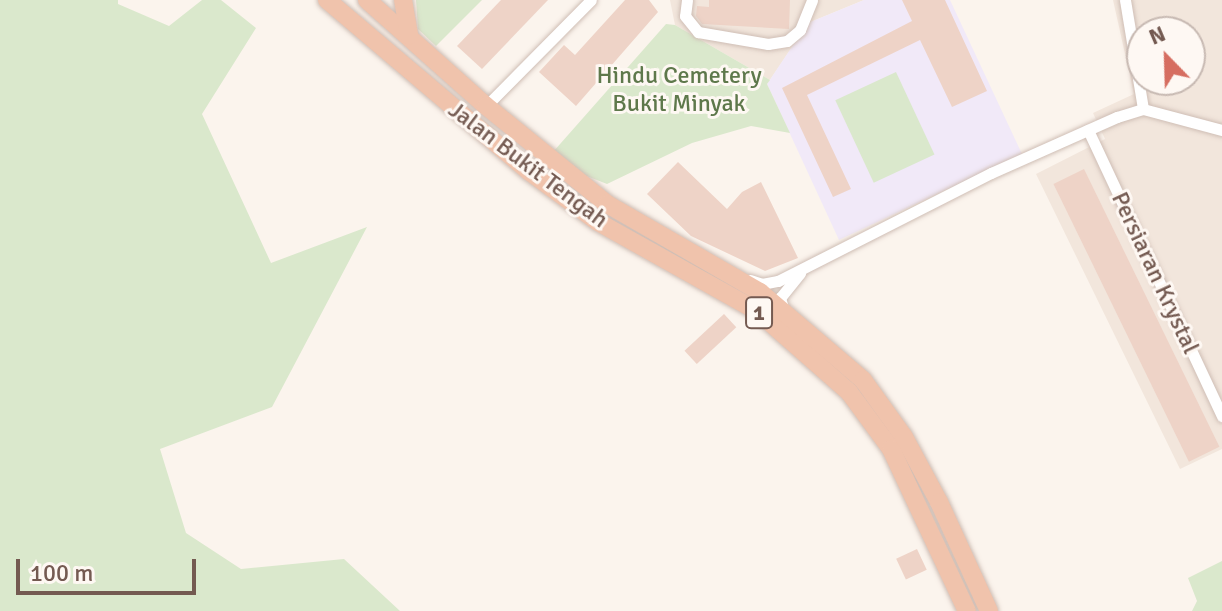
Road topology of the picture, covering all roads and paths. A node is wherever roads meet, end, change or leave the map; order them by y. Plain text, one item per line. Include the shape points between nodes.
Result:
1 (327, 0) edge
2 (367, 0) edge
3 (403, 0) edge
4 (591, 0) edge
5 (687, 0) edge
6 (812, 0) edge
7 (1125, 0) edge
8 (409, 35) junction
9 (486, 106) junction
10 (1143, 109) junction
11 (1088, 130) junction
12 (1222, 130) edge
13 (803, 269) junction
14 (719, 270) junction
15 (784, 311) junction
16 (1222, 416) edge
17 (967, 611) edge
18 (989, 611) edge

1 - 17 highway, Jalan Bukit Tengah / 1 via 530,172 598,222 757,311 849,392 891,449
2 - 8 highway, Jalan Bukit Tengah / 1
3 - 8 highway
4 - 9 street
5 - 6 street via 685,16 698,32 768,44 787,41 800,30
7 - 10 street
8 - 9 highway, Jalan Bukit Tengah / 1
9 - 14 highway, Jalan Bukit Tengah / 1 via 607,204
10 - 11 street
10 - 12 street
11 - 13 street
11 - 16 street, Persiaran Krystal
13 - 14 street via 762,284
13 - 15 street via 780,298
14 - 15 highway, Jalan Bukit Tengah / 1
15 - 18 highway, Jalan Bukit Tengah / 1 via 863,380 904,437

